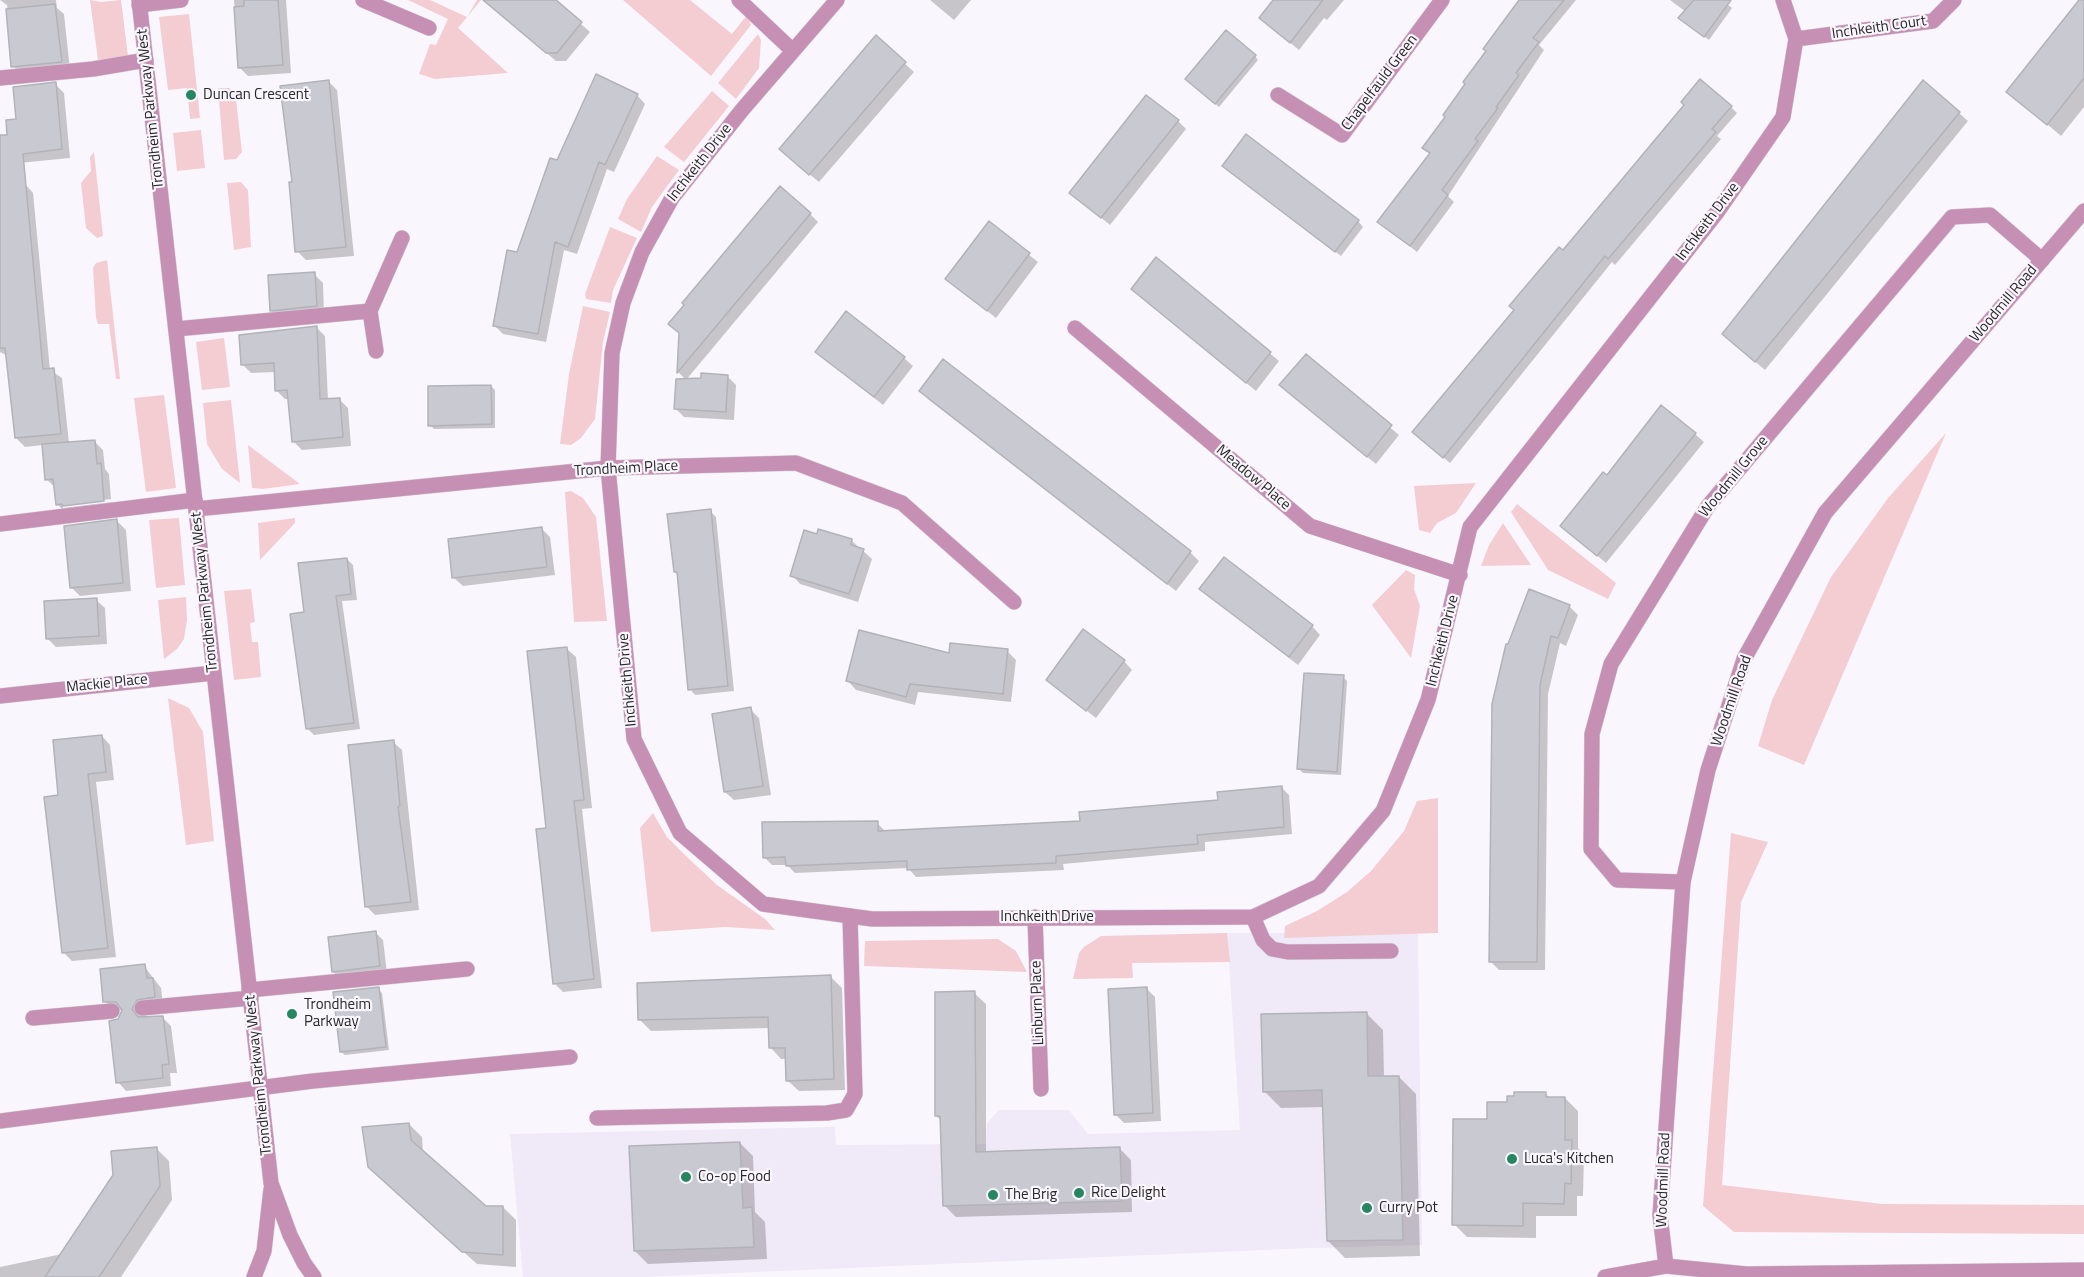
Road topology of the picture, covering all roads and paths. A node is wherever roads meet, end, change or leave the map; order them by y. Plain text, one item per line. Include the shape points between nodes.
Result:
1 (181, 0) edge
2 (363, 0) edge
3 (739, 0) edge
4 (837, 0) edge
5 (1442, 0) edge
6 (1783, 0) edge
7 (1954, 0) edge
8 (139, 3) edge
9 (429, 28) dead end
10 (1796, 39) junction
11 (793, 51) junction
12 (146, 60) junction
13 (0, 78) edge
14 (1278, 94) dead end
15 (2084, 211) edge
16 (402, 238) dead end
17 (2042, 260) junction
18 (369, 311) junction
19 (1075, 328) dead end
20 (176, 329) junction
21 (376, 351) dead end
22 (608, 468) junction
23 (195, 504) junction
24 (0, 524) edge
25 (1460, 575) junction
26 (1014, 602) dead end
27 (213, 673) junction
28 (0, 696) edge
29 (1683, 882) junction
30 (850, 916) junction
31 (1035, 917) junction
32 (1253, 917) junction
33 (1391, 951) dead end
34 (467, 969) dead end
35 (250, 994) junction
36 (142, 1008) dead end
37 (112, 1011) dead end
38 (33, 1018) dead end
39 (570, 1057) dead end
40 (260, 1089) junction
41 (1041, 1089) dead end
42 (597, 1118) dead end
43 (0, 1121) edge
44 (271, 1183) junction
45 (1666, 1266) junction
46 (2084, 1270) edge
47 (254, 1277) edge
48 (314, 1277) edge
49 (1605, 1277) edge

1 - 8 street
2 - 9 street
3 - 11 street
4 - 11 street, Inchkeith Drive
5 - 14 street, Chapelfauld Green via 1342,135
6 - 10 street, Inchkeith Drive
7 - 10 street, Inchkeith Court via 1933,21
8 - 12 street, Trondheim Parkway West
10 - 25 street, Inchkeith Drive via 1783,117 1718,212 1470,527
11 - 22 street, Inchkeith Drive via 672,198 642,252 623,303 612,353
12 - 13 street
12 - 20 street, Trondheim Parkway West
15 - 17 street, Woodmill Road
16 - 18 street
17 - 29 street, Woodmill Road via 1826,513 1744,659 1708,770
17 - 29 street, Woodmill Grove via 1990,215 1952,217 1708,506 1611,664 1592,734 1591,849 1617,880
18 - 20 street
18 - 21 street
19 - 25 street, Meadow Place via 1310,526
20 - 23 street, Trondheim Parkway West
22 - 23 street, Trondheim Place
22 - 26 street, Trondheim Place via 796,463 902,503
22 - 30 street, Inchkeith Drive via 634,739 680,833 763,904
23 - 24 street, Trondheim Place
23 - 27 street, Trondheim Parkway West
25 - 32 street, Inchkeith Drive via 1428,700 1383,811 1319,886
27 - 28 street, Mackie Place
27 - 35 street, Trondheim Parkway West
29 - 45 street, Woodmill Road via 1660,1215
30 - 31 street, Inchkeith Drive
30 - 42 street via 855,1094 846,1110
31 - 32 street, Inchkeith Drive
31 - 41 street, Linburn Place
32 - 33 street via 1263,940 1280,950
34 - 35 street
35 - 36 street
35 - 40 street, Trondheim Parkway West
37 - 38 street
39 - 40 street
40 - 43 street
40 - 44 street, Trondheim Parkway West
44 - 47 street, Trondheim Parkway West via 264,1251
44 - 48 street, Trondheim Parkway West via 304,1263
45 - 46 street via 1746,1274
45 - 49 street

